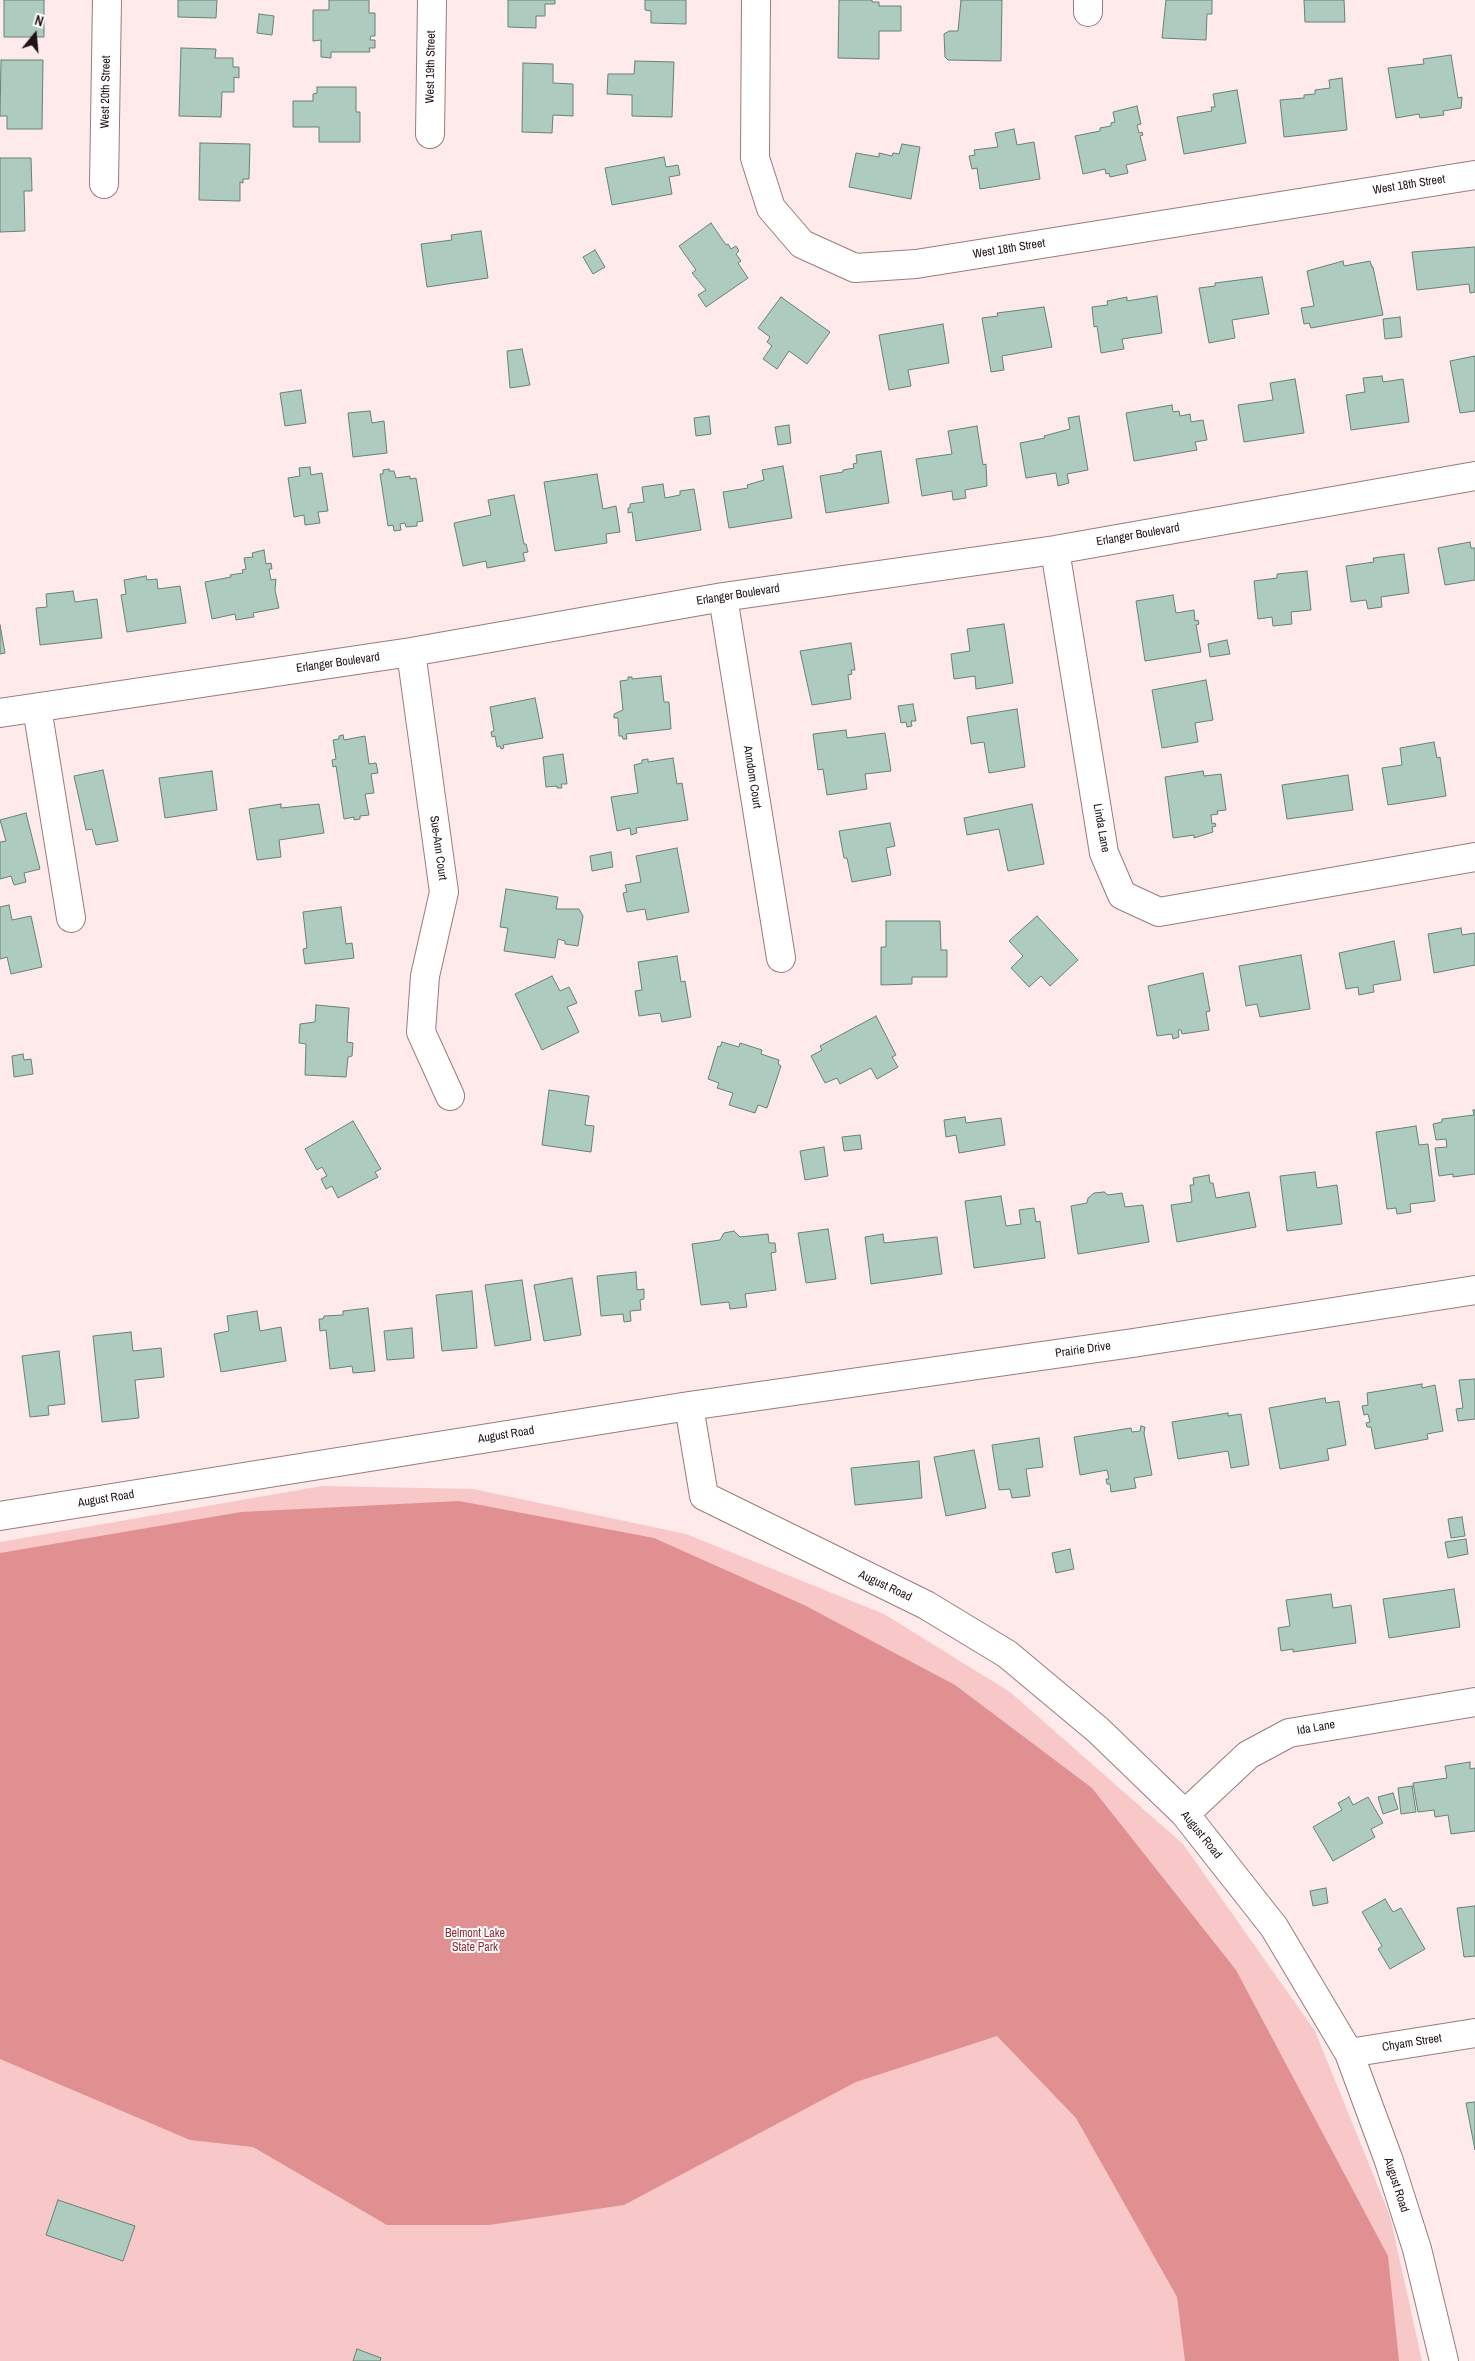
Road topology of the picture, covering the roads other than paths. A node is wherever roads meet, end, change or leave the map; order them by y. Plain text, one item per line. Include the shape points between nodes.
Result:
1 (107, 0) edge
2 (432, 0) edge
3 (756, 0) edge
4 (430, 134) dead end
5 (1475, 175) edge
6 (104, 184) dead end
7 (1475, 476) edge
8 (1055, 550) junction
9 (723, 597) junction
10 (411, 652) junction
11 (37, 708) junction
12 (0, 713) edge
13 (1475, 857) edge
14 (72, 918) dead end
15 (781, 958) dead end
16 (450, 1096) dead end
17 (1475, 1290) edge
18 (690, 1406) junction
19 (0, 1516) edge
20 (1475, 1702) edge
21 (1186, 1814) junction
22 (1475, 2033) edge
23 (1349, 2053) junction
24 (1444, 2361) edge

1 - 6 street, West 20th Street
2 - 4 street, West 19th Street
3 - 5 street, West 18th Street via 755,158 772,208 802,244 855,268 916,264
7 - 8 street, Erlanger Boulevard
8 - 9 street, Erlanger Boulevard
8 - 13 street, Linda Lane via 1104,853 1122,896 1159,912
9 - 10 street, Erlanger Boulevard
9 - 15 street, Anndom Court
10 - 11 street, Erlanger Boulevard
10 - 16 street, Sue-Ann Court via 444,892 425,976 421,1032
11 - 12 street, Erlanger Boulevard
11 - 14 street
17 - 18 street, Prairie Drive via 1134,1343
18 - 19 street, August Road
18 - 21 street, August Road via 704,1496 926,1605 1007,1654 1098,1730
20 - 21 street, Ida Lane via 1289,1733 1248,1755
21 - 23 street, August Road via 1274,1927
22 - 23 street, Chyam Street
23 - 24 street, August Road via 1417,2249

